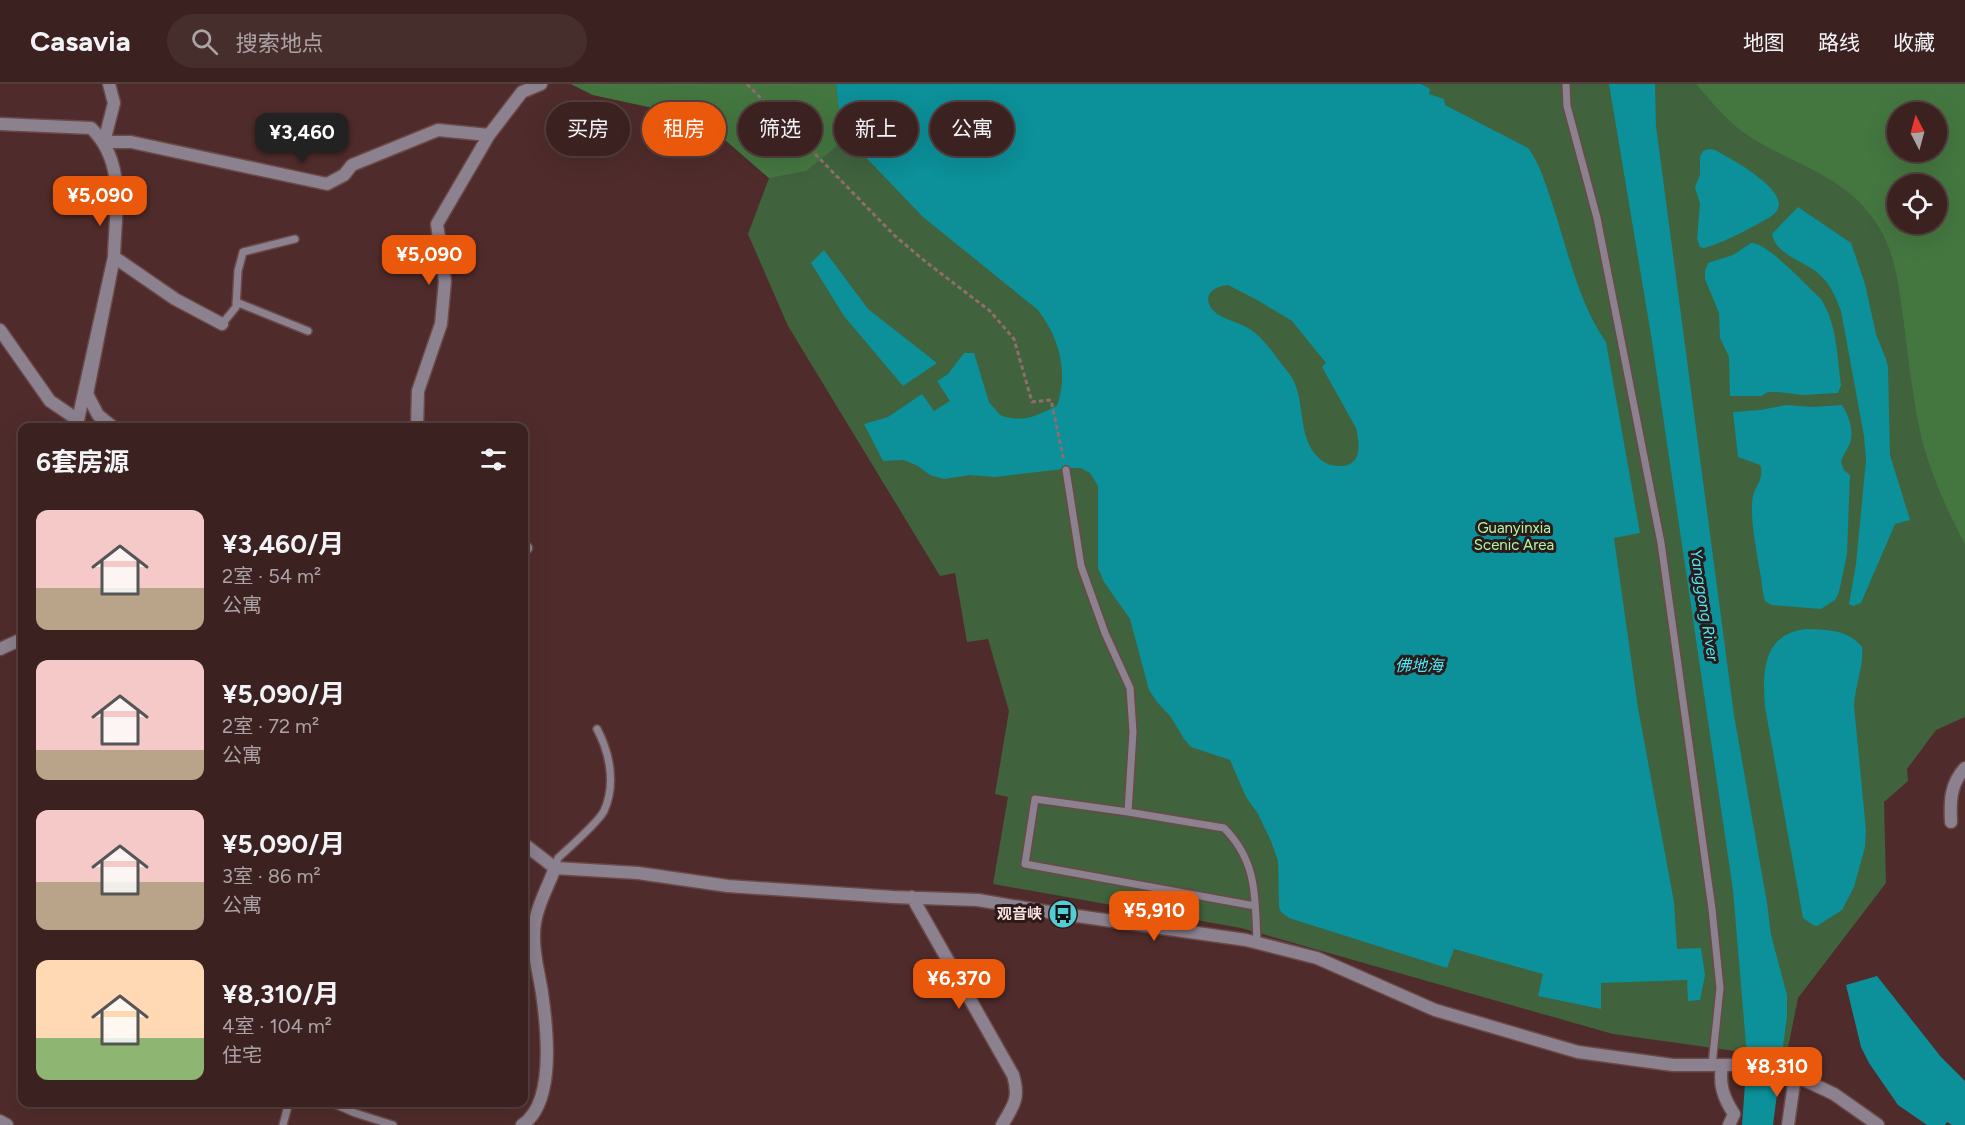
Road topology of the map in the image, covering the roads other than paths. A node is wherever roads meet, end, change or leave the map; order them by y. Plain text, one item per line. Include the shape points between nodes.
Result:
1 (109, 84) edge
2 (541, 84) edge
3 (1566, 84) edge
4 (0, 124) edge
5 (489, 135) junction
6 (104, 142) junction
7 (295, 239) dead end
8 (114, 257) junction
9 (236, 302) junction
10 (222, 324) joint
11 (0, 330) edge
12 (308, 331) dead end
13 (77, 423) edge
14 (78, 423) edge
15 (107, 423) edge
16 (417, 423) edge
17 (1066, 470) road end
18 (18, 641) edge
19 (0, 649) edge
20 (597, 729) dead end
21 (1965, 768) edge
22 (1128, 812) junction
23 (1951, 822) dead end
24 (528, 847) edge
25 (555, 868) junction
26 (912, 897) junction
27 (1255, 906) junction
28 (1257, 943) junction
29 (529, 948) edge
30 (1717, 1065) junction
31 (1791, 1074) junction
32 (288, 1107) edge
33 (341, 1107) edge
34 (0, 1121) edge
35 (7, 1125) edge
36 (283, 1125) edge
37 (393, 1125) edge
38 (522, 1125) edge
39 (1002, 1125) edge
40 (1729, 1125) edge
41 (1788, 1125) edge
42 (1878, 1125) edge

1 - 6 street via 114,103
2 - 5 street via 522,92
3 - 30 lane via 1567,106 1597,218 1661,543 1712,909 1720,988
4 - 6 street via 91,128
5 - 6 street via 438,130 352,165 344,175 327,184 131,142
5 - 16 street via 437,224 445,281 441,324 418,391
6 - 8 street via 116,172
7 - 9 lane via 243,252
8 - 10 street via 175,299
8 - 14 street
8 - 15 street via 87,394 98,416
9 - 10 lane
9 - 12 lane
11 - 13 street via 50,400
17 - 22 lane via 1081,566 1130,688 1133,732
18 - 19 street
20 - 25 lane via 610,769 603,812 558,858
21 - 23 street via 1952,791
22 - 27 lane via 1224,828 1248,861
22 - 27 lane via 1035,799 1025,864
24 - 25 street
25 - 26 street via 638,873 728,886
25 - 29 street via 535,919
26 - 28 street via 978,900
26 - 39 street via 1013,1075 1017,1087 1015,1103
27 - 28 lane
28 - 30 street via 1317,958 1435,1010 1578,1052 1673,1065
29 - 38 street via 542,994 546,1063 539,1104
30 - 31 street
30 - 40 street via 1724,1098 1734,1114
31 - 41 street
31 - 42 street via 1834,1094
32 - 36 lane
33 - 37 lane
34 - 35 street

